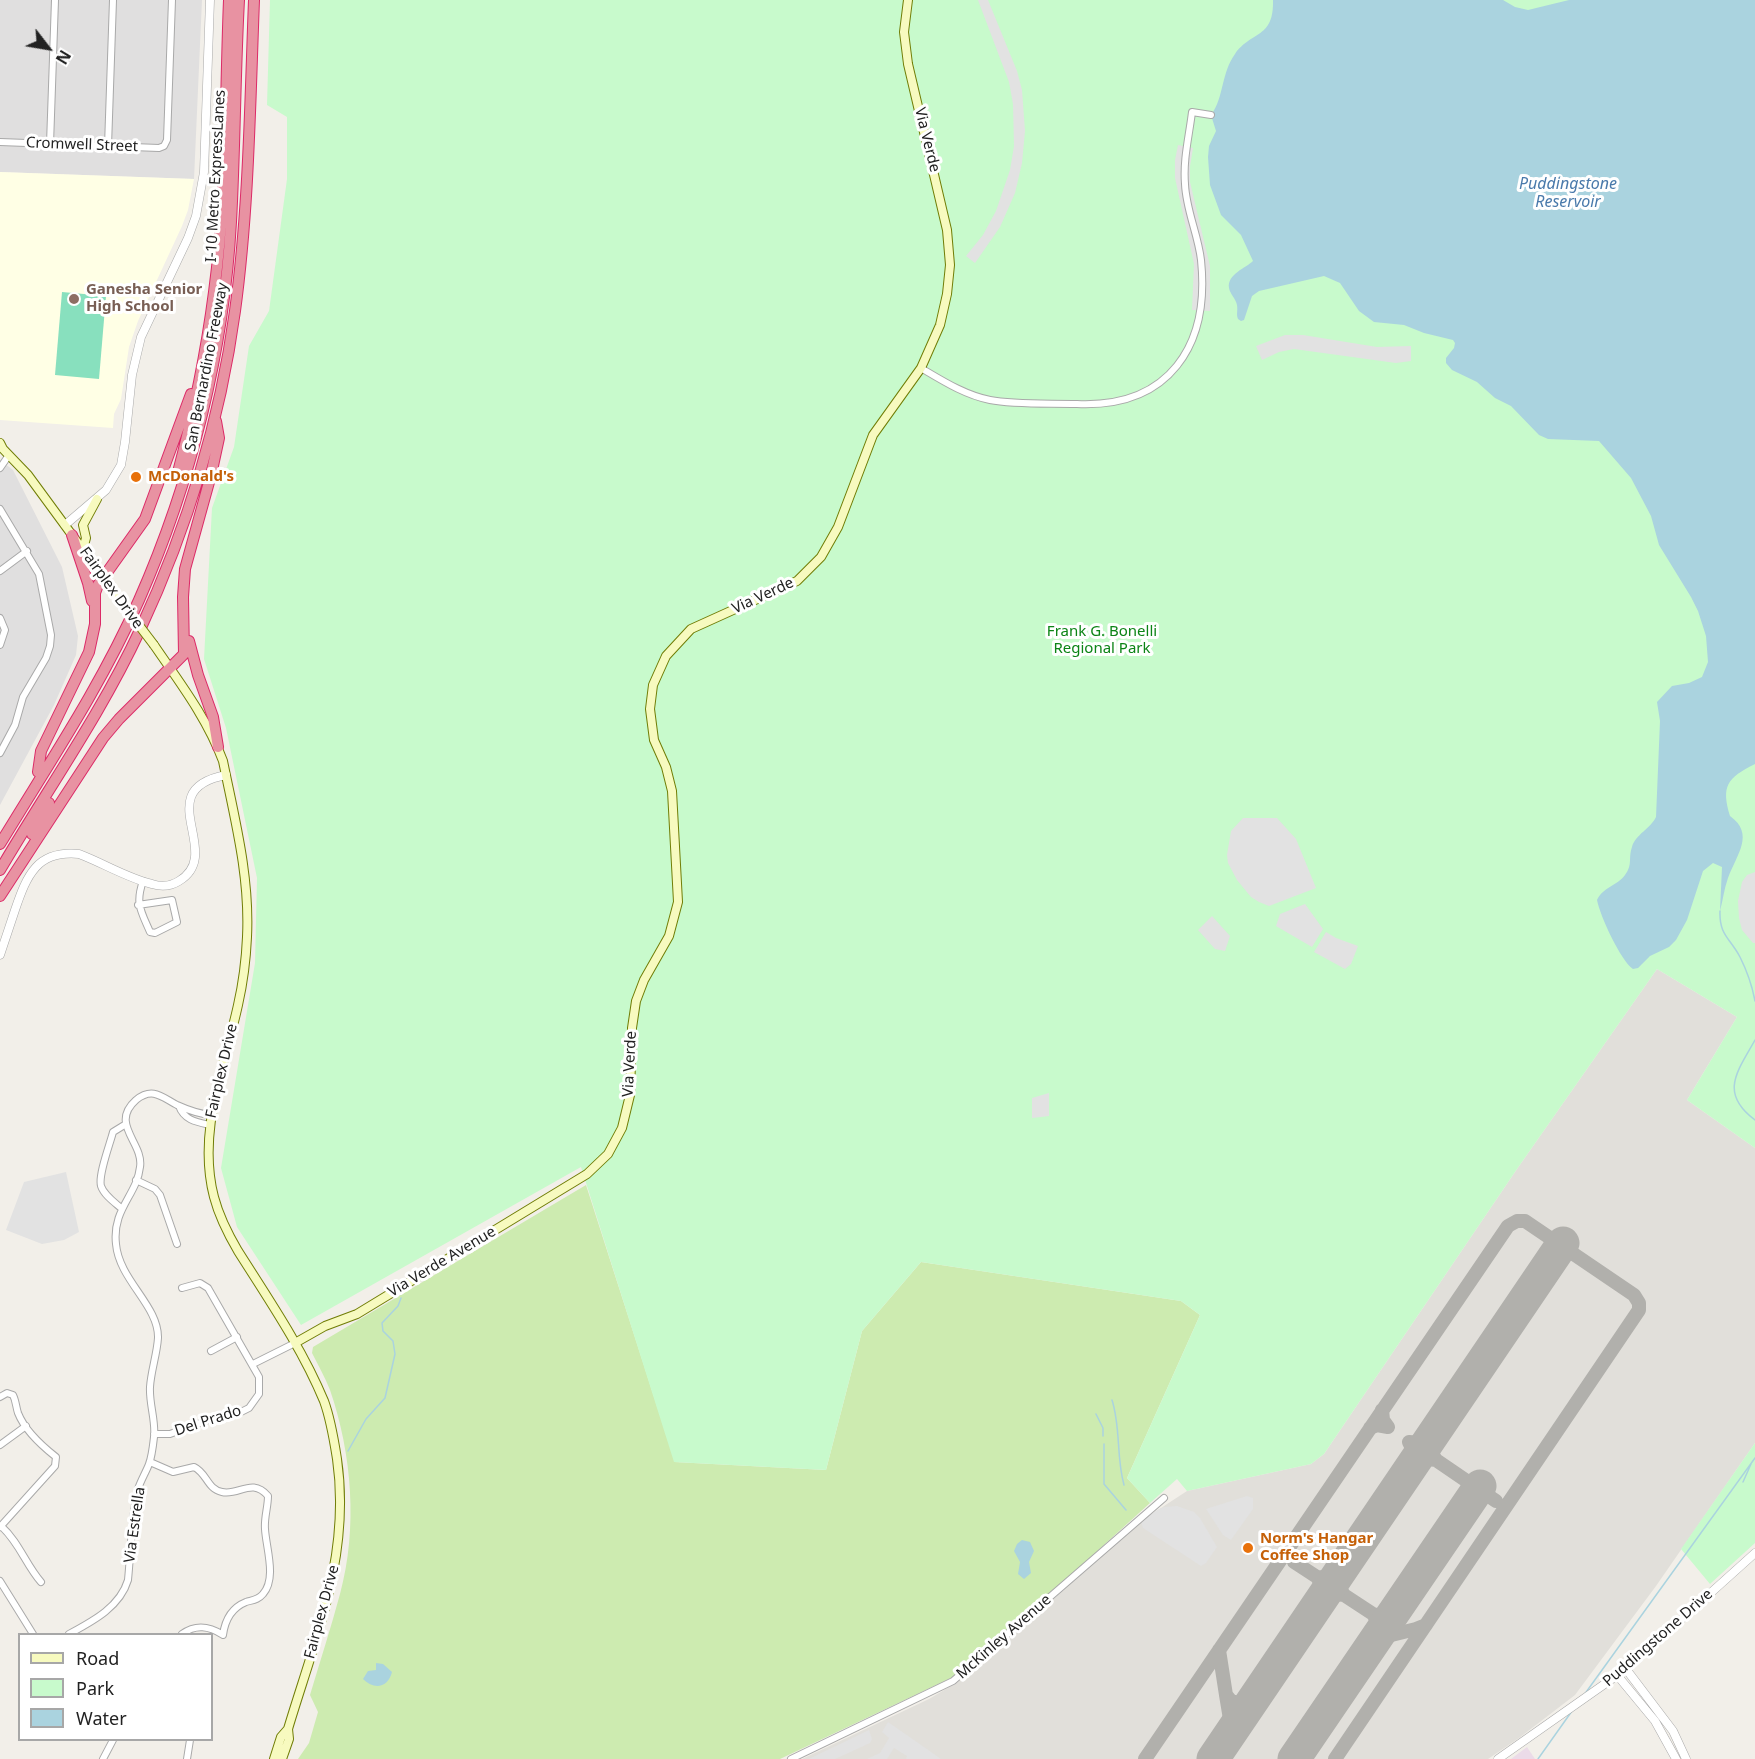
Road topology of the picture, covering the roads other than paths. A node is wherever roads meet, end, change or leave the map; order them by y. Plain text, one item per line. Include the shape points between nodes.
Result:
1 (55, 0) edge
2 (113, 0) edge
3 (172, 0) edge
4 (210, 0) edge
5 (229, 0) edge
6 (239, 0) edge
7 (246, 0) edge
8 (254, 0) edge
9 (908, 0) edge
10 (1211, 115) dead end
11 (0, 142) edge
12 (50, 144) junction
13 (108, 146) junction
14 (921, 368) junction
15 (201, 371) junction
16 (215, 418) junction
17 (2, 450) edge
18 (0, 468) edge
19 (97, 499) junction
20 (0, 509) edge
21 (65, 525) junction
22 (72, 535) junction
23 (83, 549) junction
24 (27, 551) junction
25 (0, 571) edge
26 (104, 578) junction
27 (94, 606) junction
28 (183, 614) junction
29 (0, 618) edge
30 (0, 645) edge
31 (170, 669) junction
32 (82, 737) junction
33 (218, 747) junction
34 (0, 753) edge
35 (38, 772) junction
36 (226, 775) junction
37 (43, 800) junction
38 (0, 832) edge
39 (0, 844) edge
40 (0, 870) edge
41 (143, 881) junction
42 (8, 883) junction
43 (0, 896) edge
44 (138, 905) junction
45 (0, 955) edge
46 (179, 1106) junction
47 (192, 1112) junction
48 (189, 1119) junction
49 (210, 1120) junction
50 (126, 1124) junction
51 (587, 1174) joint
52 (136, 1180) junction
53 (121, 1208) junction
54 (177, 1244) dead end
55 (182, 1288) dead end
56 (237, 1337) junction
57 (296, 1343) junction
58 (211, 1351) dead end
59 (253, 1364) junction
60 (0, 1397) edge
61 (26, 1426) junction
62 (154, 1434) junction
63 (0, 1446) edge
64 (150, 1462) junction
65 (1164, 1498) dead end
66 (0, 1527) edge
67 (1755, 1553) edge
68 (0, 1581) edge
69 (42, 1582) dead end
70 (32, 1633) edge
71 (72, 1633) edge
72 (184, 1633) edge
73 (1626, 1669) junction
74 (1617, 1676) junction
75 (288, 1729) junction
76 (112, 1741) edge
77 (190, 1741) edge
78 (103, 1759) edge
79 (187, 1759) edge
80 (274, 1759) edge
81 (282, 1759) edge
82 (791, 1759) edge
83 (1498, 1759) edge
84 (1676, 1759) edge
85 (1686, 1759) edge

1 - 12 street
2 - 13 street
3 - 13 street, Cromwell Street via 167,140 159,148
4 - 19 street via 201,195 188,238 141,336 121,465
5 - 15 highway, San Bernardino Freeway via 222,203
6 - 39 highway, I-10 Metro ExpressLanes via 231,224 209,378 189,458 152,570 119,644 78,720
7 - 37 highway, I-10 Metro ExpressLanes via 232,274 224,339 203,434 178,519 150,590 109,678 45,785
8 - 16 highway, San Bernardino Freeway via 241,260
9 - 14 main road, Via Verde via 904,32 908,64 945,218 950,265 940,325
10 - 14 street via 1192,112 1185,153 1185,187 1203,291 1199,317 1185,355 1163,380 1137,395 1089,405 992,401 961,391
11 - 12 street, Cromwell Street
12 - 13 street, Cromwell Street
14 - 51 main road, Via Verde via 873,435 838,527 821,557 797,581 691,629 666,656 653,685 650,709 654,740 672,790 678,902 669,936 636,1001 630,1095 622,1128 608,1154
15 - 26 highway via 144,519
15 - 35 highway, San Bernardino Freeway via 177,477 145,569 99,669
16 - 28 highway via 219,438 185,569
16 - 32 highway, San Bernardino Freeway via 184,525 156,594 123,666
17 - 18 street
17 - 21 main road, Fairplex Drive via 28,474
19 - 21 street
19 - 23 main road via 83,525
20 - 24 street
21 - 22 main road, Fairplex Drive
22 - 23 main road, Fairplex Drive
22 - 27 highway
23 - 26 main road, Fairplex Drive
24 - 25 street
24 - 34 street via 43,589 51,646 23,697 15,725
26 - 27 highway via 94,593
26 - 31 main road, Fairplex Drive, bridge
27 - 35 highway via 89,652 41,751
28 - 31 highway via 184,654
28 - 33 highway
29 - 30 street via 5,630
31 - 33 main road, Fairplex Drive via 201,712
31 - 42 highway via 103,738
32 - 37 highway, San Bernardino Freeway
32 - 42 highway
33 - 36 main road, Fairplex Drive
35 - 38 highway, San Bernardino Freeway
36 - 41 street via 204,781 189,800 196,846 190,870 169,885
36 - 49 main road, Fairplex Drive via 244,869 247,936 238,1004
37 - 40 highway, San Bernardino Freeway
41 - 44 street
41 - 45 street via 79,854 50,857 26,879
42 - 43 highway
44 - 44 street via 150,932 177,922 172,900
46 - 47 street
46 - 48 street
46 - 50 street via 163,1096 146,1095 132,1105
47 - 48 street
47 - 49 street
48 - 49 street
49 - 57 main road, Fairplex Drive via 210,1175 220,1216
50 - 52 street, Via Estrella via 140,1158
50 - 53 street via 113,1132 101,1176 101,1185
51 - 57 main road, Via Verde Avenue via 357,1314
52 - 53 street, Via Estrella
52 - 54 street via 160,1195
53 - 62 street, Via Estrella via 115,1227 117,1254 150,1311 158,1336 150,1388
55 - 56 street, Del Prado via 201,1283 208,1288
56 - 58 street
56 - 59 street, Del Prado
57 - 59 street
57 - 75 main road, Fairplex Drive via 320,1392 333,1432 341,1521 331,1587
59 - 62 street, Del Prado via 260,1386 249,1408 170,1434
60 - 61 street via 13,1395
61 - 63 street
61 - 66 street via 40,1445 56,1457 55,1466
62 - 64 street, Via Estrella
64 - 71 street, Via Estrella via 135,1505 124,1591 108,1610
64 - 72 street via 173,1472 194,1467 210,1486 224,1493 251,1487 268,1496 266,1589 255,1600 234,1609 225,1622 224,1635 200,1627
65 - 82 street, McKinley Avenue via 964,1674
66 - 69 street via 11,1535
67 - 73 street, Puddingstone Drive
68 - 70 street
73 - 74 street, Puddingstone Drive
73 - 85 street via 1673,1731
74 - 83 street, Puddingstone Drive
74 - 84 street via 1654,1721
75 - 80 main road, Fairplex Drive
75 - 81 main road, Fairplex Drive
76 - 78 street
77 - 79 street

